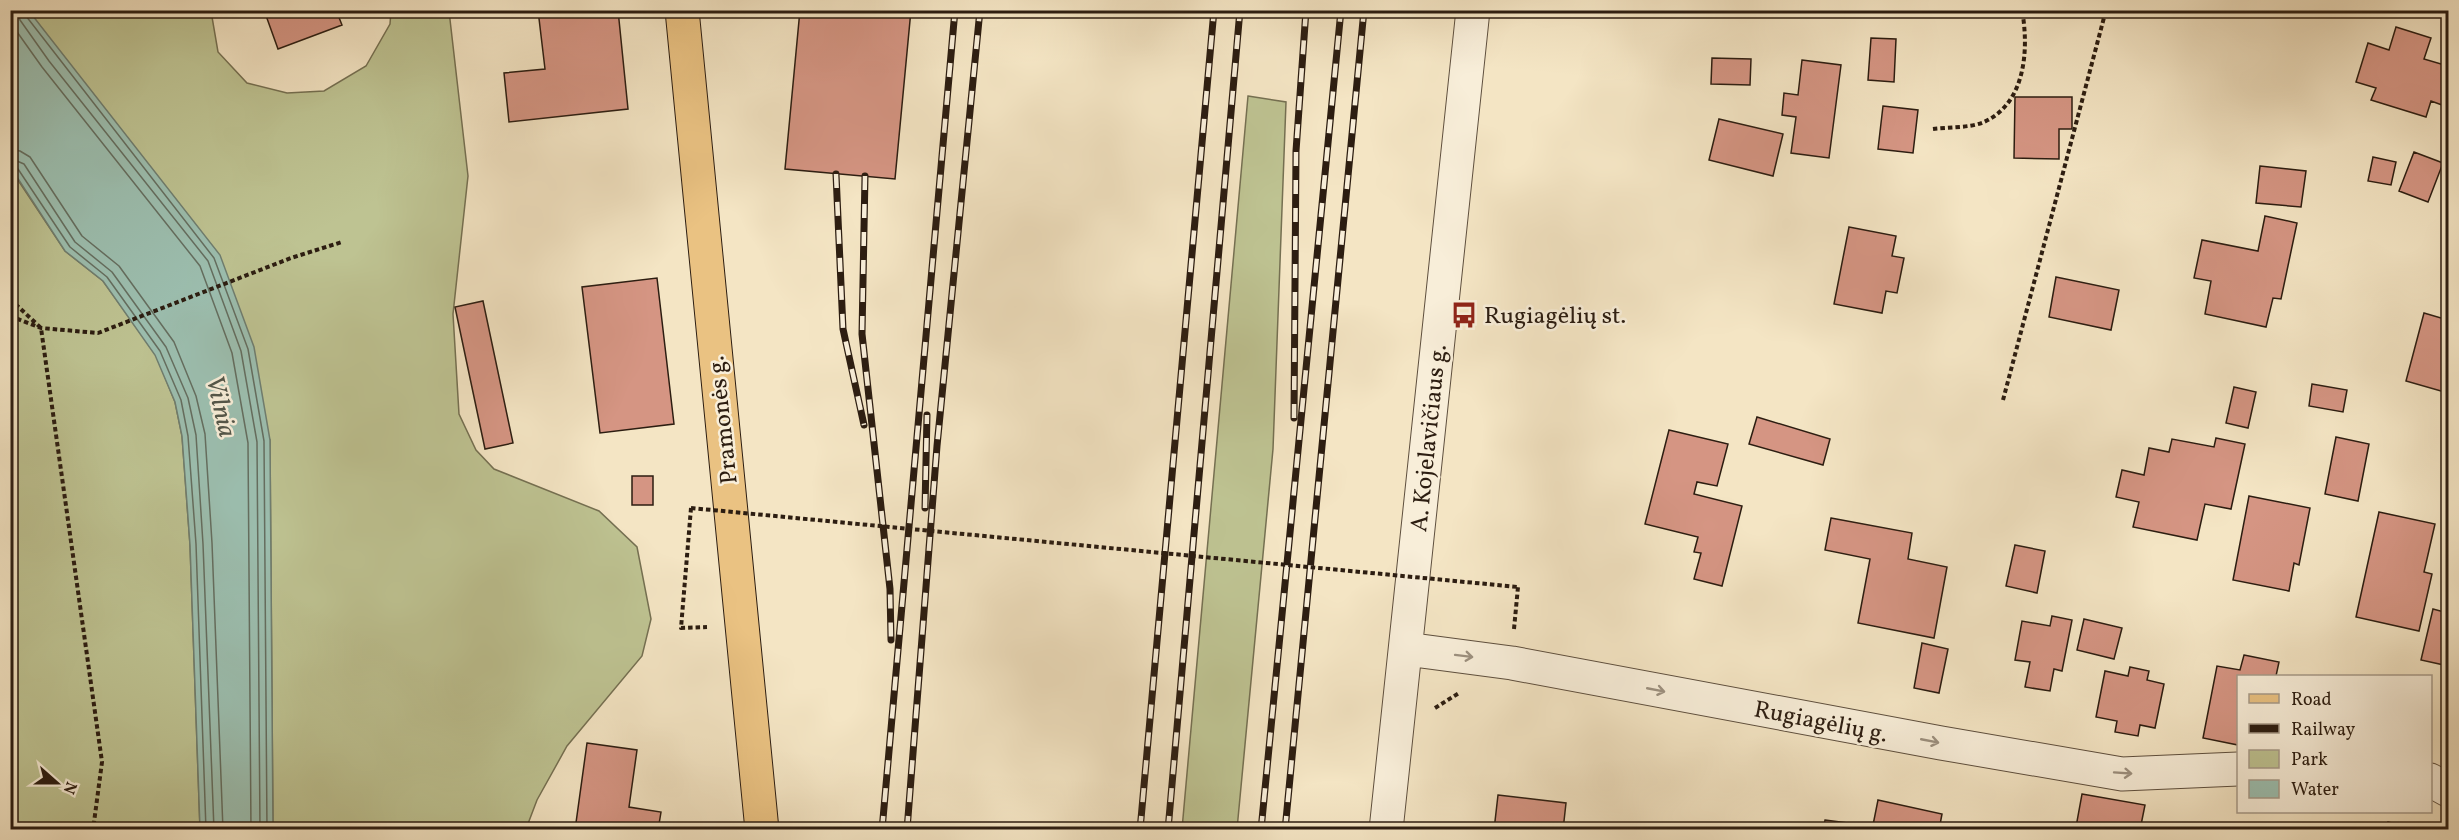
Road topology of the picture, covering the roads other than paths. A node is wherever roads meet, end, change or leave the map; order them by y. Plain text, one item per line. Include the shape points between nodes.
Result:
1 (682, 10) edge
2 (1473, 10) edge
3 (1406, 649) junction
4 (2237, 769) edge
5 (2432, 781) edge
6 (2448, 790) edge
7 (762, 830) edge
8 (1386, 830) edge

1 - 7 main road, Pramonės g.
2 - 3 street, A. Kojelavičiaus g.
3 -> 4 street, Rugiagėlių g. via 1512,663 2122,774
3 - 8 street, A. Kojelavičiaus g.
5 - 6 street

